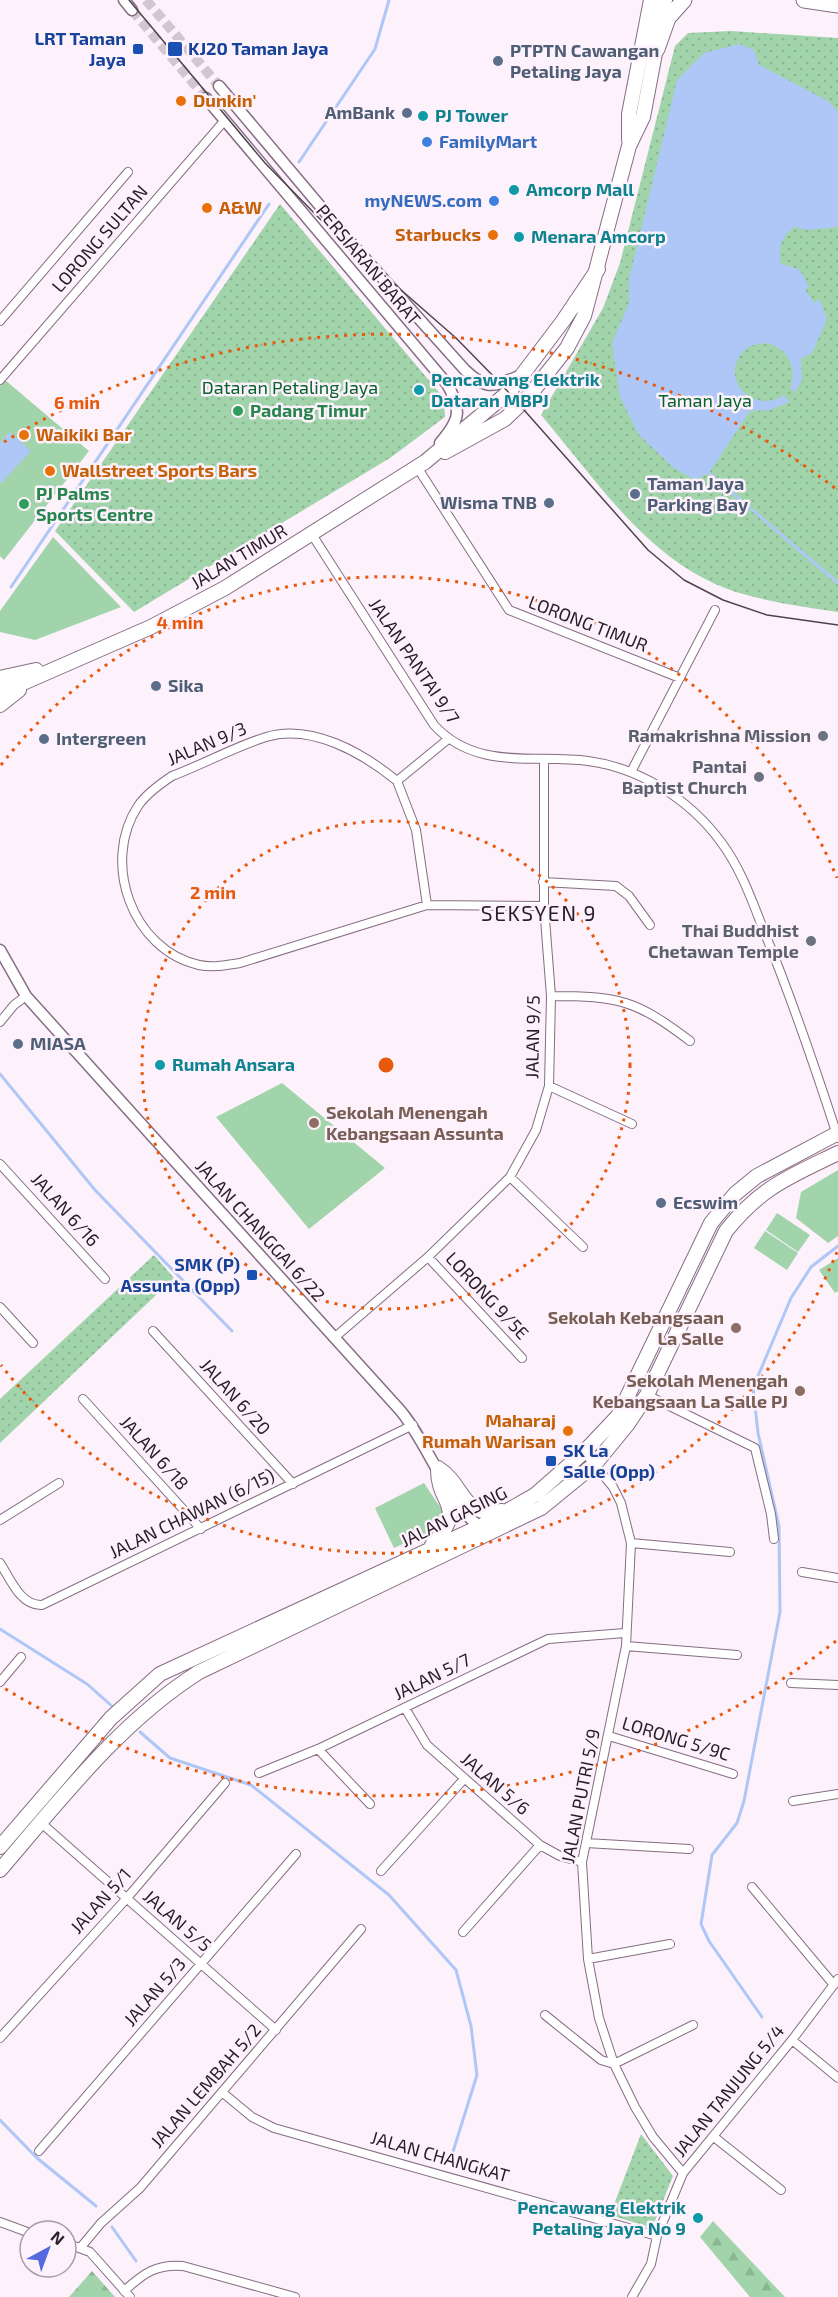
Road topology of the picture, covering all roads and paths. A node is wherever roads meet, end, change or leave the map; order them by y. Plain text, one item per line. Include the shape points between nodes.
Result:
1 (124, 0) edge
2 (651, 0) edge
3 (665, 0) edge
4 (684, 0) edge
5 (804, 0) edge
6 (838, 5) edge
7 (132, 10) tunnel mouth
8 (657, 49) junction
9 (219, 86) tunnel mouth
10 (206, 98) tunnel mouth
11 (225, 120) junction
12 (629, 146) junction
13 (128, 172) dead end
14 (598, 268) junction
15 (0, 321) edge
16 (525, 374) junction
17 (0, 380) edge
18 (421, 464) junction
19 (311, 533) junction
20 (715, 610) dead end
21 (62, 664) junction
22 (0, 678) edge
23 (680, 678) junction
24 (0, 693) edge
25 (0, 705) edge
26 (447, 740) junction
27 (544, 760) junction
28 (632, 772) junction
29 (397, 781) junction
30 (543, 882) junction
31 (427, 905) junction
32 (544, 906) junction
33 (650, 925) dead end
34 (0, 950) edge
35 (26, 996) junction
36 (551, 996) junction
37 (0, 1022) edge
38 (690, 1041) dead end
39 (549, 1086) junction
40 (632, 1124) dead end
41 (838, 1135) edge
42 (838, 1153) edge
43 (0, 1164) edge
44 (510, 1177) junction
45 (583, 1247) dead end
46 (428, 1257) junction
47 (105, 1279) dead end
48 (0, 1307) edge
49 (153, 1331) dead end
50 (334, 1338) junction
51 (33, 1343) dead end
52 (522, 1358) dead end
53 (647, 1395) junction
54 (83, 1399) dead end
55 (413, 1425) junction
56 (584, 1452) junction
57 (595, 1464) junction
58 (438, 1468) junction
59 (59, 1483) dead end
60 (293, 1484) junction
61 (513, 1509) junction
62 (0, 1520) edge
63 (479, 1527) junction
64 (201, 1529) junction
65 (494, 1532) junction
66 (774, 1539) dead end
67 (631, 1543) junction
68 (427, 1551) junction
69 (730, 1552) dead end
70 (0, 1563) edge
71 (801, 1572) dead end
72 (838, 1578) edge
73 (625, 1633) junction
74 (626, 1646) junction
75 (737, 1655) dead end
76 (21, 1657) dead end
77 (0, 1682) edge
78 (790, 1683) dead end
79 (838, 1685) edge
80 (405, 1708) junction
81 (609, 1736) junction
82 (318, 1749) junction
83 (259, 1773) dead end
84 (733, 1774) dead end
85 (464, 1779) junction
86 (225, 1783) dead end
87 (838, 1794) edge
88 (793, 1801) dead end
89 (370, 1804) dead end
90 (30, 1813) junction
91 (41, 1822) junction
92 (586, 1843) junction
93 (540, 1845) junction
94 (0, 1847) edge
95 (689, 1850) dead end
96 (296, 1854) dead end
97 (582, 1862) junction
98 (0, 1869) edge
99 (381, 1871) dead end
100 (752, 1887) dead end
101 (127, 1898) junction
102 (361, 1929) dead end
103 (463, 1932) dead end
104 (669, 1944) dead end
105 (588, 1959) junction
106 (201, 1964) junction
107 (836, 1982) edge
108 (545, 2015) dead end
109 (693, 2025) dead end
110 (276, 2030) junction
111 (0, 2038) edge
112 (792, 2040) junction
113 (614, 2064) junction
114 (838, 2078) edge
115 (224, 2093) junction
116 (714, 2137) junction
117 (39, 2151) dead end
118 (683, 2173) junction
119 (781, 2190) dead end
120 (0, 2222) edge
121 (18, 2229) edge
122 (657, 2236) junction
123 (78, 2246) edge
124 (81, 2247) junction
125 (127, 2294) edge
126 (295, 2297) edge
127 (632, 2297) edge

1 - 7 street
2 - 12 main road, JALAN TIMUR via 629,114
3 - 8 main road, JALAN TIMUR
4 - 8 highway via 668,18
5 - 6 highway
8 - 12 main road, JALAN TIMUR via 643,117
9 - 16 street, PERSIARAN BARAT via 352,244 472,377 491,386
10 - 11 street, PERSIARAN BARAT
11 - 17 street, LORONG SULTAN
11 - 18 street, PERSIARAN BARAT via 447,384 456,403 457,418 454,427
12 - 14 main road, JALAN TIMUR
13 - 15 street, LORONG SULTAN
14 - 16 main road, JALAN TIMUR
14 - 18 main road, JALAN TIMUR via 584,316 567,348 529,396 495,425
16 - 18 main road, JALAN TIMUR via 494,406
18 - 19 main road, JALAN TIMUR
18 - 23 street, LORONG TIMUR via 509,610
19 - 21 main road, JALAN TIMUR via 264,566 193,606
19 - 26 street, JALAN PANTAI 9/7
20 - 23 street
21 - 22 main road, JALAN TIMUR
21 - 24 main road, JALAN TIMUR
21 - 25 main road
23 - 28 street
26 - 27 street, JALAN PANTAI 9/7 via 478,753 507,759
26 - 29 street
27 - 28 street, JALAN PANTAI 9/7 via 589,761
27 - 30 street, JALAN 9/5
28 - 41 street, JALAN PANTAI 9/7 via 672,794 704,821 730,855 782,976
29 - 31 street via 416,830
29 - 31 street, JALAN 9/3 via 335,743 296,734 267,736 172,776 153,790 138,806 129,826 122,852 123,877 133,910 154,939 183,959 216,966 240,963
30 - 32 street, JALAN 9/5
30 - 33 street via 616,886
31 - 32 street, JALAN 9/3
32 - 36 street, JALAN 9/5
34 - 35 street, JALAN CHANGGAI 6/22
35 - 37 street
35 - 50 street, JALAN CHANGGAI 6/22
36 - 38 street via 597,996 628,1002 656,1015
36 - 39 street, JALAN 9/5
39 - 40 street
39 - 44 street, JALAN 9/5 via 536,1130
41 - 56 main road, JALAN GASING via 757,1176 735,1194 711,1223 618,1416
42 - 53 main road, JALAN GASING via 768,1188 743,1209 726,1231
43 - 47 street, JALAN 6/16
44 - 45 street
44 - 46 street, JALAN 9/5
46 - 50 street, JALAN 9/5
46 - 52 street, LORONG 9/5E
48 - 51 street
49 - 60 street, JALAN 6/20
50 - 55 street, JALAN CHANGGAI 6/22
53 - 57 main road, JALAN GASING
53 - 66 street via 755,1448
54 - 64 street, JALAN 6/18
55 - 58 street, JALAN CHANGGAI 6/22
55 - 60 street, JALAN CHAWAN (6/15)
56 - 57 street, JALAN PUTRI 5/9
56 - 61 main road, JALAN GASING
57 - 65 main road, JALAN GASING via 541,1508
57 - 67 street, JALAN PUTRI 5/9 via 617,1495
58 - 61 main road via 451,1477 473,1509 491,1513
58 - 63 street, JALAN CHANGGAI 6/22 via 458,1505
58 - 68 main road via 450,1519 448,1527
59 - 62 street
60 - 64 street, JALAN CHAWAN (6/15)
61 - 63 main road, JALAN GASING
63 - 65 street, JALAN CHANGGAI 6/22
63 - 68 main road, JALAN GASING
64 - 70 street, JALAN CHAWAN (6/15) via 42,1605 28,1603
65 - 91 main road, JALAN GASING via 199,1672 164,1695 122,1733
67 - 69 street
67 - 73 street, JALAN PUTRI 5/9
68 - 90 main road, JALAN GASING via 160,1674 111,1718
71 - 72 street
73 - 74 street, JALAN PUTRI 5/9
73 - 80 street, JALAN 5/7 via 549,1640
74 - 75 street
74 - 81 street, JALAN PUTRI 5/9
76 - 77 street
78 - 79 street
80 - 82 street, JALAN 5/7
80 - 85 street, JALAN 5/6 via 427,1745
81 - 84 street, LORONG 5/9C
81 - 92 street, JALAN PUTRI 5/9
82 - 83 street, JALAN 5/7
82 - 89 street
85 - 93 street, JALAN 5/6
85 - 99 street
86 - 101 street, JALAN 5/1
87 - 88 street
90 - 91 street, JALAN 5/5
90 - 94 main road, JALAN GASING
91 - 98 main road, JALAN GASING
91 - 101 street, JALAN 5/5
92 - 95 street
92 - 97 street, JALAN PUTRI 5/9
93 - 97 street, JALAN 5/6
93 - 103 street
96 - 106 street, JALAN 5/3
97 - 105 street, JALAN PUTRI 5/9
100 - 107 street
101 - 106 street, JALAN 5/5
101 - 111 street, JALAN 5/1
102 - 110 street, JALAN LEMBAH 5/2
104 - 105 street
105 - 113 street, JALAN PUTRI 5/9 via 599,2018
106 - 110 street, JALAN 5/5
106 - 117 street, JALAN 5/3
107 - 112 street, JALAN TANJUNG 5/4
108 - 113 street via 601,2060
109 - 113 street
110 - 115 street, JALAN LEMBAH 5/2
112 - 114 street
112 - 116 street, JALAN TANJUNG 5/4
113 - 118 street, JALAN PUTRI 5/9 via 653,2137
115 - 122 street, JALAN CHANGKAT via 252,2117 274,2128
115 - 124 street, JALAN LEMBAH 5/2 via 140,2188
116 - 118 street, JALAN TANJUNG 5/4
116 - 119 street
118 - 122 street, JALAN TANJUNG 5/4
120 - 121 street
122 - 127 street, JALAN TANJUNG 5/4 via 651,2264
123 - 124 street
124 - 125 street
125 - 126 street via 148,2271 166,2265 183,2266

